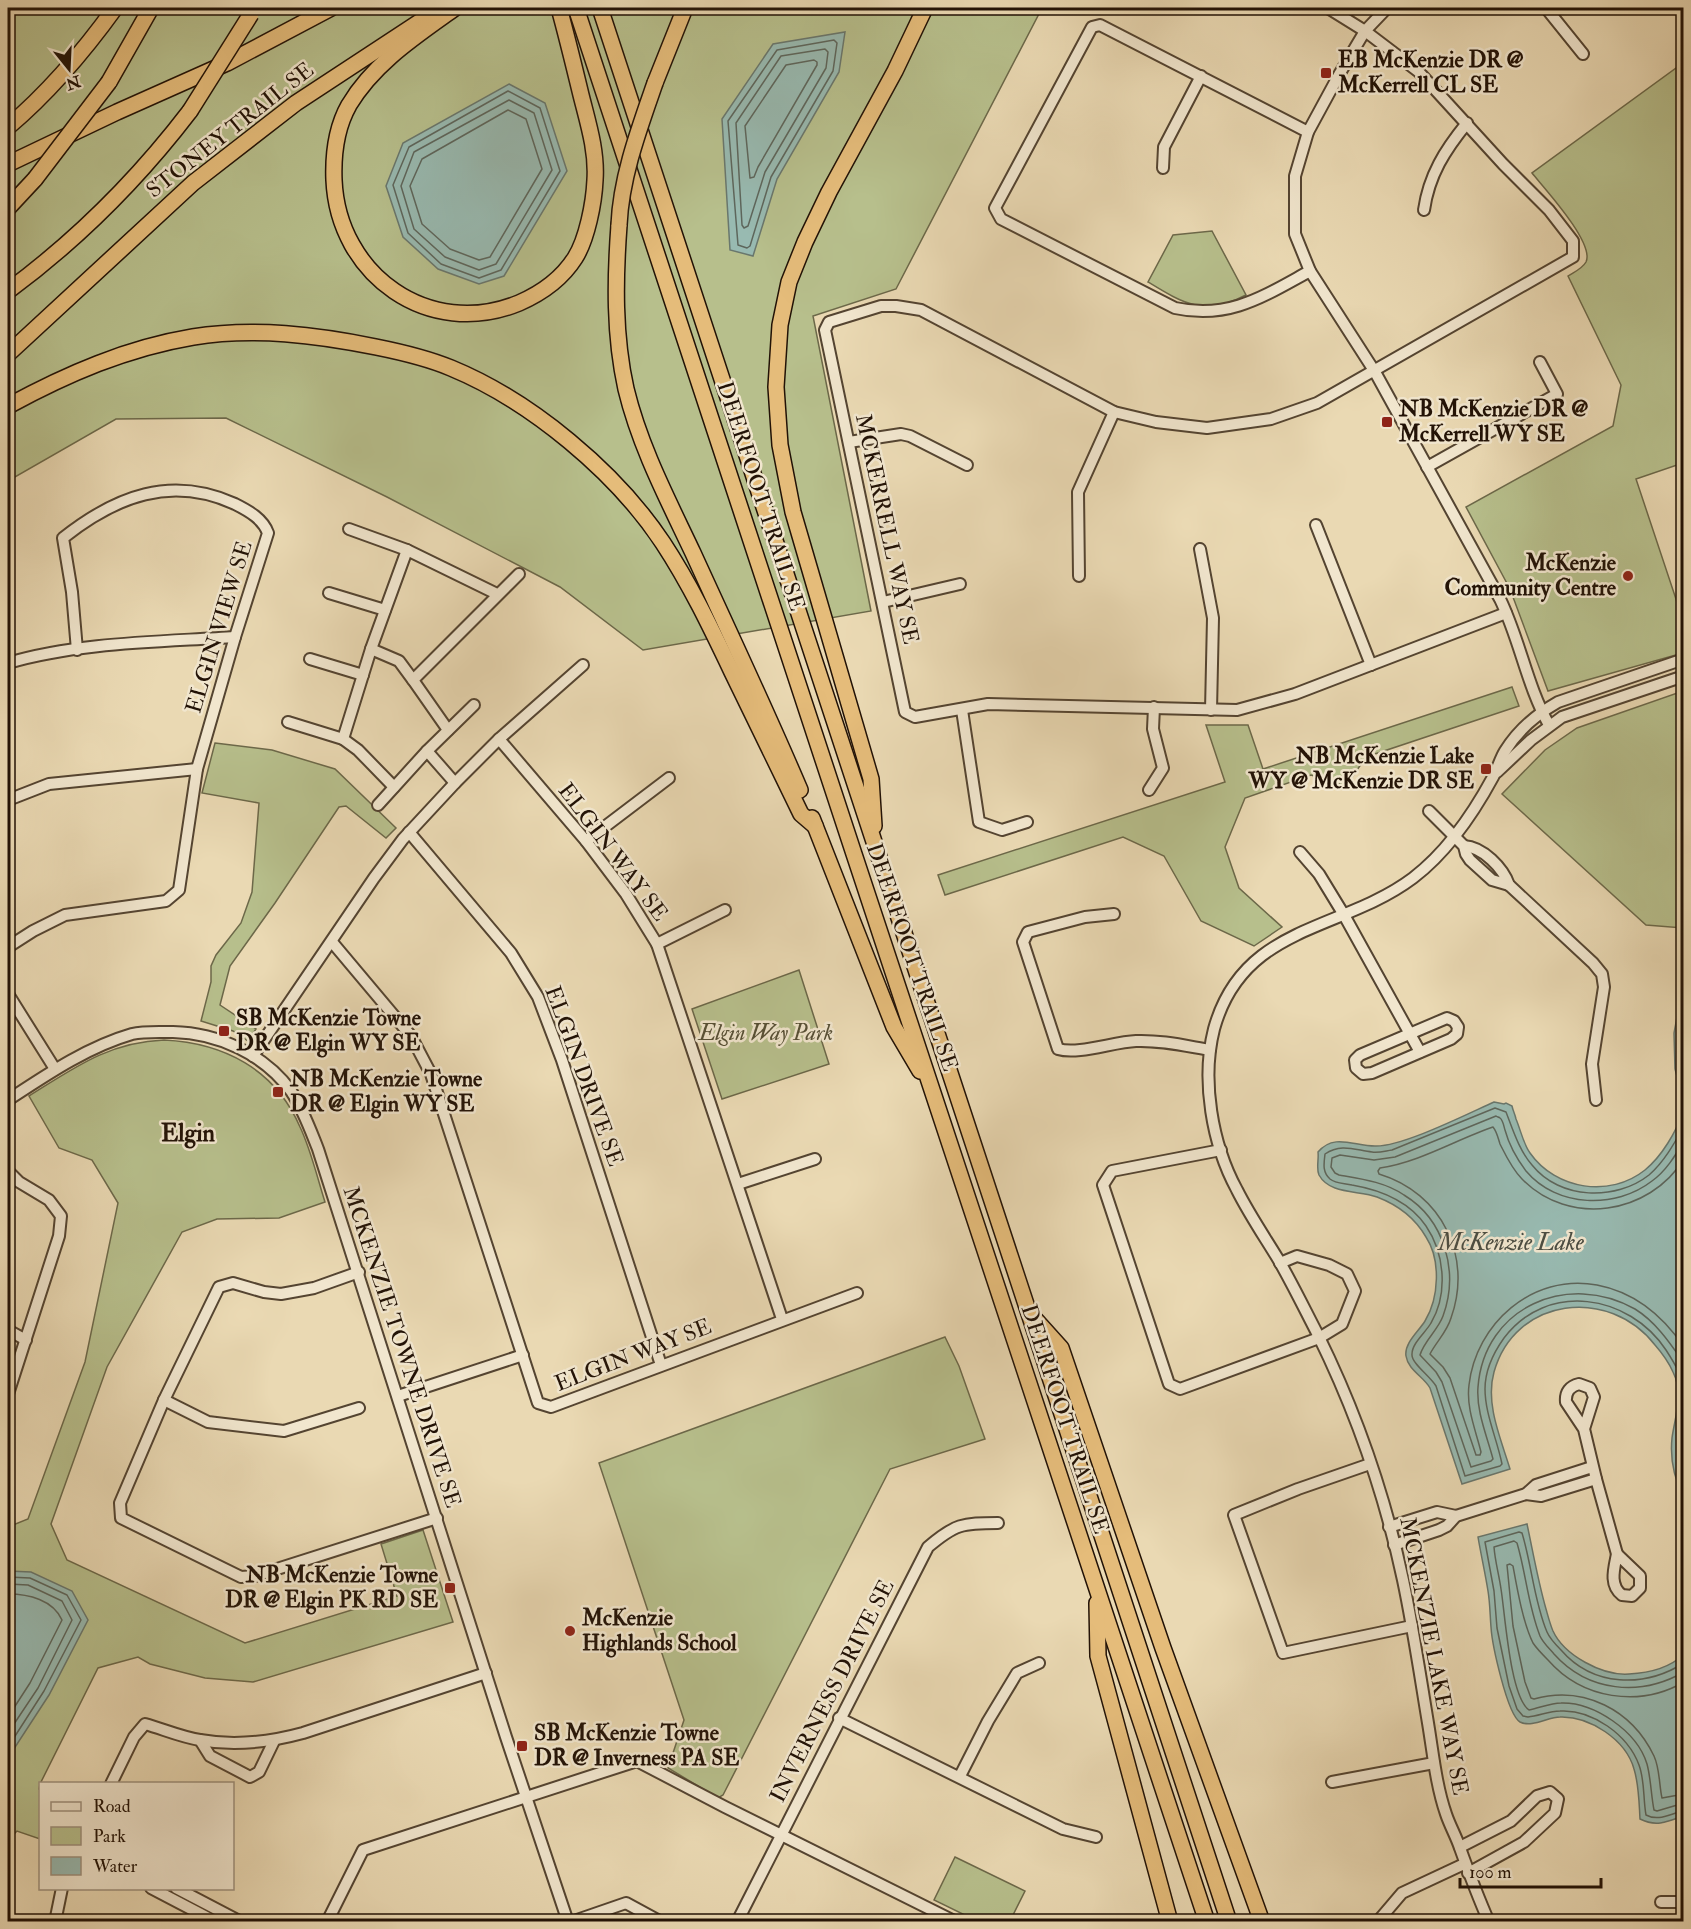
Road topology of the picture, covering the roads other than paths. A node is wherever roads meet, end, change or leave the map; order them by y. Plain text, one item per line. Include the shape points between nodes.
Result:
1 (115, 8) edge
2 (151, 8) edge
3 (330, 8) edge
4 (442, 8) edge
5 (455, 8) edge
6 (559, 8) edge
7 (576, 8) edge
8 (600, 8) edge
9 (685, 8) edge
10 (925, 8) edge
11 (1328, 8) edge
12 (1387, 8) edge
13 (1546, 8) edge
14 (252, 11) edge
15 (1365, 31) junction
16 (1583, 54) dead end
17 (1201, 75) junction
18 (1467, 123) junction
19 (8, 128) edge
20 (1308, 132) junction
21 (8, 164) edge
22 (1163, 168) dead end
23 (8, 207) edge
24 (1424, 210) dead end
25 (1310, 271) junction
26 (8, 291) edge
27 (8, 354) edge
28 (1540, 362) dead end
29 (1374, 372) junction
30 (8, 406) edge
31 (1114, 412) junction
32 (849, 442) junction
33 (967, 465) dead end
34 (1427, 467) junction
35 (1316, 525) dead end
36 (349, 529) dead end
37 (1200, 549) dead end
38 (407, 550) junction
39 (519, 574) dead end
40 (1078, 576) dead end
41 (960, 584) dead end
42 (329, 593) dead end
43 (497, 594) junction
44 (883, 602) junction
45 (385, 610) junction
46 (1506, 613) junction
47 (235, 637) junction
48 (371, 649) junction
49 (77, 650) junction
50 (310, 659) dead end
51 (1683, 659) edge
52 (8, 663) edge
53 (583, 664) dead end
54 (1371, 665) junction
55 (363, 675) junction
56 (1683, 676) edge
57 (413, 680) junction
58 (474, 705) dead end
59 (1155, 707) junction
60 (962, 710) junction
61 (1211, 710) junction
62 (1541, 712) junction
63 (288, 722) dead end
64 (1549, 725) junction
65 (448, 730) junction
66 (343, 739) junction
67 (499, 739) junction
68 (427, 751) junction
69 (197, 769) junction
70 (1495, 774) junction
71 (669, 778) dead end
72 (455, 783) junction
73 (394, 787) junction
74 (1149, 790) dead end
75 (8, 800) edge
76 (378, 805) dead end
77 (1429, 811) dead end
78 (1027, 822) dead end
79 (815, 826) junction
80 (409, 832) junction
81 (1454, 837) junction
82 (586, 841) junction
83 (875, 843) junction
84 (1300, 852) dead end
85 (724, 910) dead end
86 (1114, 914) dead end
87 (1344, 915) junction
88 (332, 942) junction
89 (657, 944) junction
90 (8, 947) edge
91 (8, 994) edge
92 (1410, 1034) junction
93 (1210, 1050) junction
94 (1420, 1052) junction
95 (253, 1056) junction
96 (55, 1069) junction
97 (936, 1097) junction
98 (8, 1100) edge
99 (1596, 1100) dead end
100 (1221, 1150) junction
101 (815, 1159) dead end
102 (8, 1171) edge
103 (738, 1184) junction
104 (1280, 1263) junction
105 (359, 1272) junction
106 (857, 1293) dead end
107 (1030, 1314) junction
108 (782, 1319) junction
109 (8, 1330) edge
110 (1319, 1338) junction
111 (26, 1340) junction
112 (523, 1355) junction
113 (661, 1365) junction
114 (8, 1395) edge
115 (398, 1396) junction
116 (164, 1400) junction
117 (359, 1408) dead end
118 (1584, 1429) dead end
119 (1370, 1464) junction
120 (1592, 1467) junction
121 (1596, 1479) junction
122 (1526, 1494) junction
123 (1456, 1516) junction
124 (436, 1518) junction
125 (998, 1523) dead end
126 (1389, 1527) junction
127 (1394, 1545) junction
128 (1617, 1554) dead end
129 (1097, 1588) junction
130 (1412, 1626) junction
131 (1039, 1664) dead end
132 (486, 1673) junction
133 (839, 1718) junction
134 (200, 1740) junction
135 (274, 1741) junction
136 (1434, 1763) junction
137 (960, 1776) junction
138 (112, 1782) edge
139 (1332, 1782) dead end
140 (526, 1797) junction
141 (781, 1834) junction
142 (1096, 1838) dead end
143 (1460, 1847) junction
144 (1466, 1869) junction
145 (62, 1890) edge
146 (156, 1890) edge
147 (180, 1890) edge
148 (1661, 1902) dead end
149 (1683, 1902) edge
150 (1380, 1920) dead end
151 (55, 1922) edge
152 (216, 1922) edge
153 (241, 1922) edge
154 (327, 1922) edge
155 (569, 1922) edge
156 (661, 1922) edge
157 (737, 1922) edge
158 (956, 1922) edge
159 (1170, 1922) edge
160 (1207, 1922) edge
161 (1229, 1922) edge
162 (1262, 1922) edge
163 (1489, 1922) edge

1 - 19 highway via 48,90
2 - 23 highway, bridge via 109,82 35,179
3 - 21 highway, STONEY TRAIL SE via 227,63
4 - 27 highway, STONEY TRAIL SE via 296,103 193,183
5 - 6 highway via 366,80 342,122 333,169 340,219 364,262 384,283 422,307 464,315 499,310 545,290 576,257 591,213 596,179 591,133
7 - 97 highway, DEERFOOT TRAIL SE
8 - 83 highway, DEERFOOT TRAIL SE
9 - 79 highway, bridge via 636,139 624,188 615,293 626,389 646,454 773,726
10 - 83 highway via 829,192 789,282 780,325 776,387 780,445 794,512 872,785
11 - 15 street
12 - 15 street
13 - 16 street
14 - 26 highway, bridge via 190,111 161,147 112,202
15 - 18 street via 1419,72
15 - 20 street
17 - 20 street
17 - 22 street via 1164,147
17 - 25 street via 1100,25 1092,27 995,208 1001,219 1175,308 1196,312 1227,310
18 - 24 street via 1437,164
18 - 29 street, MCKERRELL WAY SE via 1549,210 1573,242 1573,257
20 - 25 street via 1295,176 1295,234
25 - 29 street
28 - 34 street via 1557,394
29 - 31 street, MCKERRELL WAY SE via 1317,403 1270,419 1207,428
29 - 34 street
30 - 79 highway via 56,380 154,344 196,336 248,333 332,338 408,354 450,367 492,387 577,448 620,487 662,542 696,598 801,814
31 - 32 street, MCKERRELL WAY SE via 921,310 881,306 829,322 825,330
31 - 40 street via 1078,492
32 - 33 street via 901,434
32 - 44 street, MCKERRELL WAY SE
34 - 46 street
35 - 54 street
36 - 38 street
37 - 61 street via 1213,618
38 - 43 street
38 - 45 street
39 - 43 street
41 - 44 street
42 - 45 street
43 - 57 street
44 - 60 street, MCKERRELL WAY SE via 905,712 915,717
45 - 48 street
46 - 54 street, MCKERRELL WAY SE
46 - 62 street
47 - 49 street
47 - 49 street, ELGIN VIEW SE via 268,533 264,522 218,497 174,489 139,495 83,522 63,537
47 - 69 street, ELGIN VIEW SE
48 - 55 street
48 - 57 street via 399,661
49 - 52 street
50 - 55 street
51 - 62 street, MCKENZIE LAKE WAY SE via 1558,702
53 - 67 street
54 - 61 street, MCKERRELL WAY SE via 1256,706
55 - 66 street
56 - 64 street, MCKENZIE LAKE WAY SE
57 - 65 street
58 - 65 street
59 - 60 street, MCKERRELL WAY SE via 988,704
59 - 61 street, MCKERRELL WAY SE
59 - 74 street via 1153,729 1163,768
60 - 78 street via 979,822 1002,830
62 - 64 street
62 - 70 street, MCKENZIE LAKE WAY SE via 1513,740
63 - 66 street
64 - 70 street, MCKENZIE LAKE WAY SE
65 - 68 street
66 - 73 street
67 - 72 street
67 - 82 street, ELGIN WAY SE
68 - 72 street
68 - 73 street
69 - 75 street via 49,784
69 - 90 street, ELGIN VIEW SE via 179,890 175,895 166,901 65,915
70 - 81 street, MCKENZIE LAKE WAY SE
71 - 82 street
72 - 80 street
73 - 76 street
77 - 81 street
79 - 97 highway via 894,1027
80 - 88 street
80 - 113 street, ELGIN DRIVE SE via 511,953 538,997
81 - 87 street, MCKENZIE LAKE WAY SE via 1431,863 1404,884
81 - 99 street via 1464,846 1468,858 1496,882 1509,885 1604,977 1592,1064
82 - 89 street, ELGIN WAY SE
83 - 107 highway, DEERFOOT TRAIL SE
84 - 87 street
85 - 89 street
86 - 93 street via 1085,917 1028,932 1023,942 1058,1049 1069,1052 1147,1041
87 - 92 street
87 - 93 street, MCKENZIE LAKE WAY SE via 1284,940 1252,964 1224,1003
88 - 95 street
88 - 112 street, ELGIN WAY SE via 411,1036 431,1074
89 - 103 street, ELGIN WAY SE
91 - 96 street
92 - 94 street
92 - 94 street via 1447,1018 1458,1025 1454,1038
92 - 94 street via 1360,1055 1355,1060 1356,1068 1368,1074
93 - 100 street, MCKENZIE LAKE WAY SE via 1210,1092
95 - 96 street, MCKENZIE TOWNE DRIVE SE via 220,1040 161,1032 134,1034 107,1043
95 - 105 street, MCKENZIE TOWNE DRIVE SE via 290,1090 305,1116
96 - 98 street, MCKENZIE TOWNE DRIVE SE
97 - 129 highway, DEERFOOT TRAIL SE
100 - 104 street, MCKENZIE LAKE WAY SE via 1237,1190
100 - 110 street via 1112,1172 1103,1185 1168,1384 1180,1389
101 - 103 street
102 - 111 street via 49,1200 61,1216 59,1236
103 - 108 street, ELGIN WAY SE
104 - 110 street, MCKENZIE LAKE WAY SE
104 - 110 street via 1297,1256 1347,1274 1355,1291 1342,1324
105 - 115 street, MCKENZIE TOWNE DRIVE SE
105 - 116 street via 314,1288 281,1294 233,1283 219,1287
106 - 108 street, ELGIN WAY SE
107 - 161 highway, DEERFOOT TRAIL SE
107 - 162 highway via 1061,1348
108 - 113 street, ELGIN WAY SE
109 - 111 street
110 - 119 street, MCKENZIE LAKE WAY SE via 1348,1401
111 - 114 street
112 - 113 street, ELGIN WAY SE via 538,1403 551,1407
112 - 115 street
115 - 124 street, MCKENZIE TOWNE DRIVE SE
116 - 117 street via 208,1422 284,1431
116 - 124 street via 120,1503 121,1518 241,1577 255,1576
118 - 120 street
119 - 126 street, MCKENZIE LAKE WAY SE
119 - 130 street via 1234,1515 1283,1653
120 - 121 street
120 - 122 street via 1536,1485
121 - 122 street via 1539,1496
121 - 128 street
122 - 123 street
123 - 126 street via 1437,1512
123 - 127 street via 1439,1530
124 - 132 street, MCKENZIE TOWNE DRIVE SE
125 - 133 street, INVERNESS DRIVE SE via 971,1523 948,1530 928,1547
126 - 127 street, MCKENZIE LAKE WAY SE
127 - 130 street, MCKENZIE LAKE WAY SE
129 - 159 highway via 1098,1656
129 - 160 highway, DEERFOOT TRAIL SE
130 - 136 street, MCKENZIE LAKE WAY SE
131 - 137 street via 1017,1673
132 - 135 street
132 - 140 street, MCKENZIE TOWNE DRIVE SE
133 - 137 street
133 - 141 street, INVERNESS DRIVE SE
134 - 135 street
134 - 135 street via 210,1756 250,1777 259,1772
134 - 138 street via 145,1724 134,1737
136 - 139 street
136 - 143 street, MCKENZIE LAKE WAY SE via 1446,1814
137 - 142 street via 1063,1829
140 - 141 street via 637,1761
140 - 154 street via 363,1850
140 - 155 street, MCKENZIE TOWNE DRIVE SE
141 - 157 street, INVERNESS DRIVE SE
141 - 158 street
143 - 144 street, MCKENZIE LAKE WAY SE
143 - 144 street via 1511,1821 1538,1796 1550,1792 1558,1799 1555,1813 1524,1842
144 - 150 street via 1402,1893
144 - 163 street, MCKENZIE LAKE WAY SE
145 - 151 street
146 - 152 street
147 - 153 street
148 - 149 street
155 - 156 street via 626,1903

